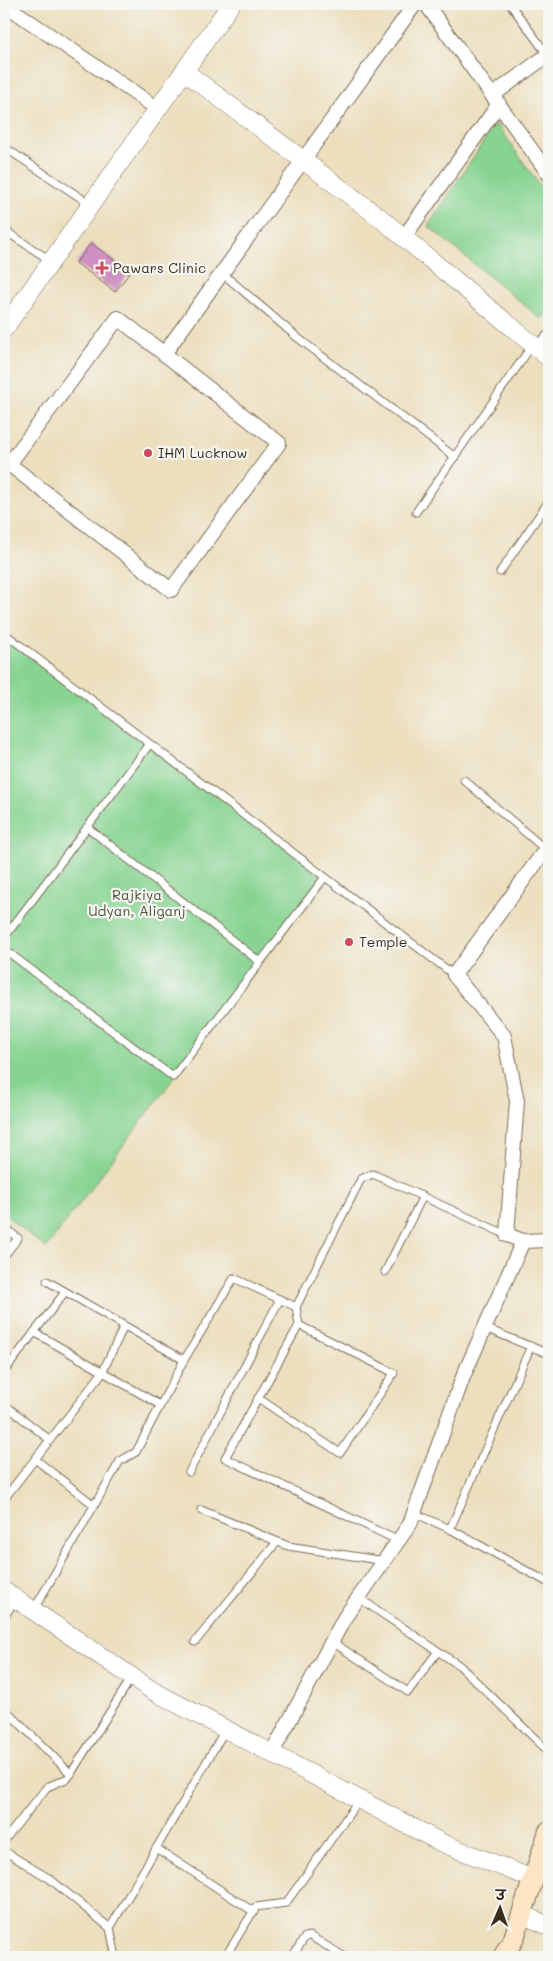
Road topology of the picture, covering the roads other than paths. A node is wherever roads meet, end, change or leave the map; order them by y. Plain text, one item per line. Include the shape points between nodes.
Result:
1 (4, 4) edge
2 (232, 4) edge
3 (415, 4) edge
4 (426, 4) edge
5 (510, 4) edge
6 (549, 56) edge
7 (184, 71) junction
8 (496, 100) junction
9 (158, 109) junction
10 (4, 147) edge
11 (304, 161) junction
12 (549, 174) edge
13 (90, 204) junction
14 (4, 230) edge
15 (404, 238) junction
16 (50, 261) junction
17 (222, 273) junction
18 (4, 329) edge
19 (543, 347) edge
20 (164, 354) junction
21 (455, 457) junction
22 (549, 501) edge
23 (416, 512) dead end
24 (500, 572) dead end
25 (4, 633) edge
26 (149, 745) junction
27 (464, 780) dead end
28 (87, 827) junction
29 (548, 849) edge
30 (325, 877) junction
31 (4, 938) edge
32 (4, 949) edge
33 (260, 962) junction
34 (454, 975) junction
35 (423, 1196) junction
36 (4, 1227) edge
37 (507, 1235) junction
38 (549, 1240) edge
39 (523, 1241) junction
40 (4, 1256) edge
41 (384, 1272) dead end
42 (47, 1281) dead end
43 (65, 1292) junction
44 (280, 1299) junction
45 (296, 1307) junction
46 (299, 1324) junction
47 (124, 1326) junction
48 (485, 1328) junction
49 (34, 1332) junction
50 (530, 1346) junction
51 (549, 1354) edge
52 (184, 1360) junction
53 (4, 1372) edge
54 (102, 1372) junction
55 (258, 1398) junction
56 (4, 1404) edge
57 (160, 1405) junction
58 (50, 1440) junction
59 (35, 1459) junction
60 (189, 1472) dead end
61 (4, 1499) edge
62 (94, 1505) junction
63 (201, 1510) dead end
64 (414, 1513) junction
65 (450, 1529) junction
66 (399, 1540) junction
67 (277, 1542) junction
68 (385, 1561) junction
69 (549, 1583) edge
70 (9, 1595) edge
71 (359, 1598) junction
72 (33, 1611) junction
73 (4, 1618) edge
74 (195, 1642) dead end
75 (331, 1642) junction
76 (438, 1651) junction
77 (132, 1677) junction
78 (4, 1708) edge
79 (225, 1729) junction
80 (549, 1752) edge
81 (272, 1753) junction
82 (71, 1774) junction
83 (359, 1799) junction
84 (549, 1831) edge
85 (4, 1841) edge
86 (156, 1848) junction
87 (4, 1851) edge
88 (533, 1879) junction
89 (254, 1912) junction
90 (522, 1914) junction
91 (549, 1926) edge
92 (110, 1928) junction
93 (116, 1957) edge
94 (225, 1957) edge
95 (292, 1957) edge
96 (346, 1957) edge
97 (503, 1957) edge

1 - 9 street
2 - 7 street
3 - 11 street
4 - 8 street
5 - 6 lane
6 - 8 street
7 - 9 street
7 - 11 street
8 - 12 street
8 - 15 street
9 - 13 street
10 - 13 lane
11 - 15 street
11 - 17 street
13 - 16 street
14 - 16 lane
15 - 19 street
16 - 18 street
17 - 20 street
17 - 21 lane via 298,338
19 - 21 lane
20 - 20 street via 279,443 172,590 9,464 118,318
21 - 23 lane
22 - 24 lane
25 - 26 lane
26 - 28 lane
26 - 30 lane
27 - 29 lane
28 - 31 lane
28 - 33 lane
29 - 34 street
30 - 33 lane
30 - 34 lane
32 - 33 lane via 173,1076
34 - 37 street via 504,1036 517,1100
35 - 37 lane
35 - 41 lane
35 - 45 lane via 373,1174 361,1179
36 - 40 lane via 18,1238
37 - 39 street
38 - 39 street
39 - 48 street
42 - 43 lane
43 - 47 lane
43 - 49 lane
44 - 45 lane
44 - 52 lane via 234,1278
44 - 60 lane
45 - 46 lane
46 - 55 lane
46 - 55 lane via 394,1373 340,1453
47 - 52 lane
47 - 54 lane
48 - 50 lane
48 - 64 street via 463,1377
49 - 53 lane
49 - 54 lane
50 - 51 lane
50 - 65 lane
52 - 57 lane
54 - 57 lane
54 - 58 lane
55 - 66 lane via 224,1458
56 - 58 lane
57 - 62 lane via 136,1452 120,1461
58 - 59 lane
59 - 61 lane
59 - 62 lane
62 - 72 lane
63 - 67 lane
64 - 65 lane
64 - 66 street
65 - 69 lane
66 - 68 street
67 - 68 lane
67 - 74 lane
68 - 71 street
70 - 72 street
70 - 73 lane
71 - 75 street
71 - 76 lane
72 - 77 street
75 - 76 lane via 408,1692
75 - 81 street
76 - 80 lane via 460,1666
77 - 79 street
77 - 82 lane
78 - 82 lane
79 - 81 street
79 - 86 lane
81 - 83 street
82 - 85 lane via 47,1786
83 - 88 street via 442,1843
83 - 89 lane via 286,1903 256,1907
84 - 88 main road
86 - 89 lane
86 - 92 lane
87 - 92 lane via 50,1879
88 - 90 main road
89 - 94 lane
90 - 91 street
90 - 97 main road
92 - 93 lane
95 - 96 lane via 305,1937 310,1936

